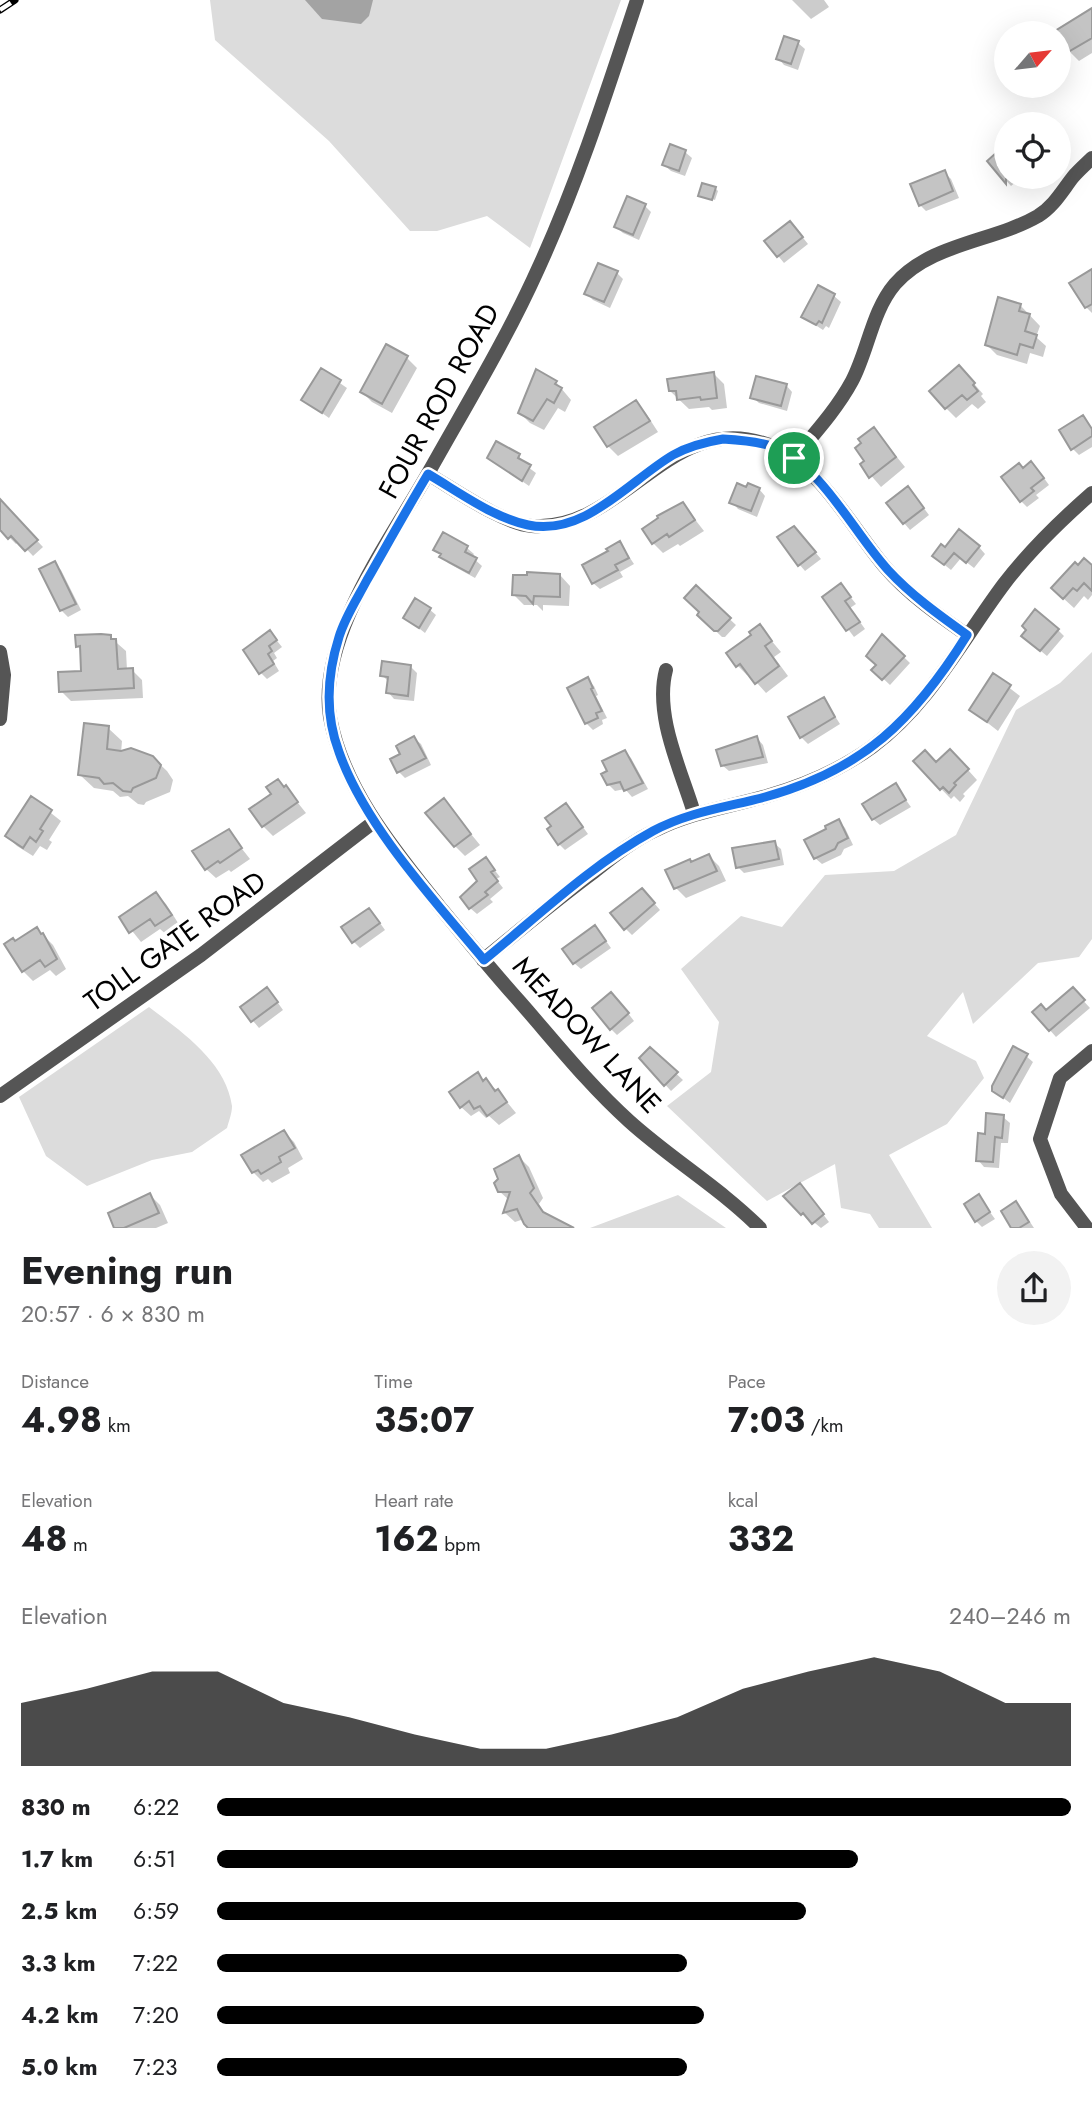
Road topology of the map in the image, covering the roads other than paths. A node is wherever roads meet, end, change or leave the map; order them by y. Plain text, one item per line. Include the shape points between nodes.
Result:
1 (637, 0) edge
2 (1092, 158) edge
3 (794, 458) junction
4 (428, 474) junction
5 (1092, 493) edge
6 (967, 635) junction
7 (0, 652) edge
8 (666, 670) dead end
9 (0, 719) edge
10 (694, 813) junction
11 (375, 821) junction
12 (484, 960) junction
13 (1092, 1051) edge
14 (0, 1096) edge
15 (760, 1228) edge
16 (1087, 1228) edge

1 - 4 street, FOUR ROD ROAD via 584,157 538,270
2 - 3 street via 1040,215 929,258 895,284 851,383
3 - 4 street via 749,440 697,444 673,455 597,511 575,520 530,526 507,519
3 - 6 street via 887,569
4 - 11 street, FOUR ROD ROAD via 351,609 332,660 328,687 338,752
5 - 6 street via 1047,533
6 - 10 street via 925,698 845,765 766,796
7 - 9 street via 4,675
8 - 10 street via 663,711
10 - 12 street via 629,845
11 - 12 street, MEADOW LANE
11 - 14 street, TOLL GATE ROAD via 201,955
12 - 15 street, MEADOW LANE via 629,1121
13 - 16 street via 1060,1078 1040,1139 1061,1194

